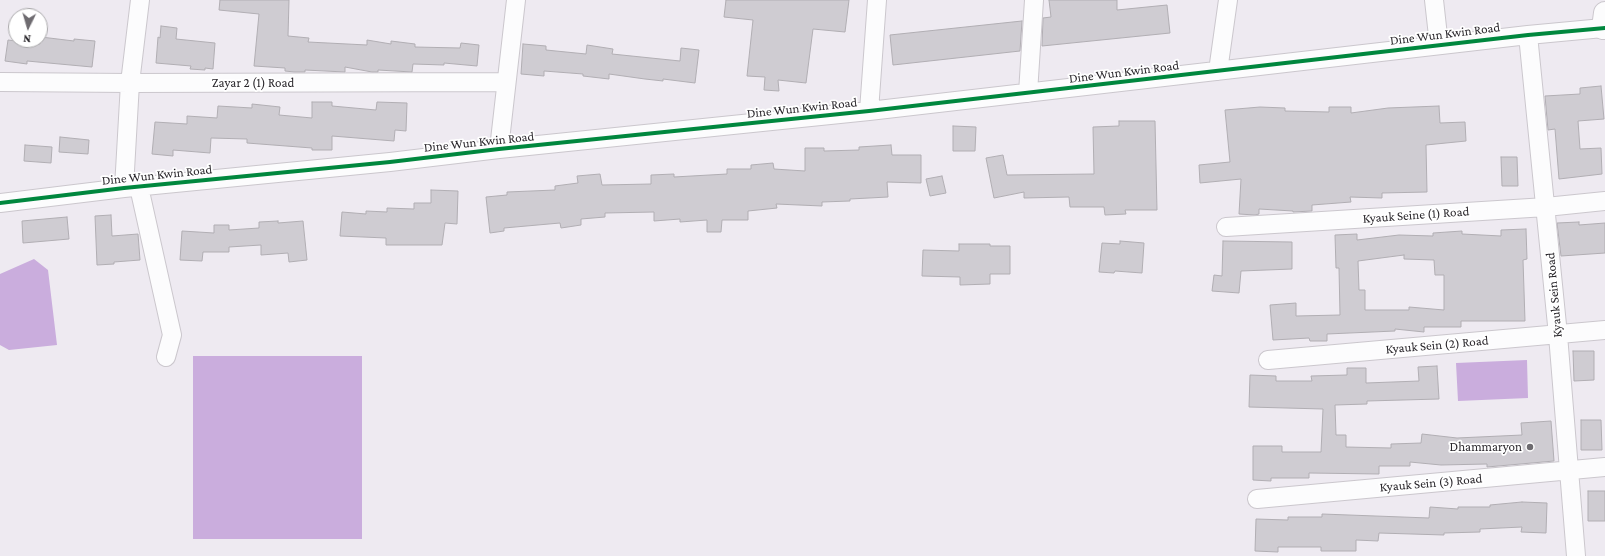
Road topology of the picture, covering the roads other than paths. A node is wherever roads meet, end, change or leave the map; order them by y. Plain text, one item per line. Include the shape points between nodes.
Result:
1 (140, 0) edge
2 (516, 0) edge
3 (877, 0) edge
4 (1034, 0) edge
5 (1228, 0) edge
6 (1434, 0) edge
7 (1604, 23) edge
8 (1528, 35) junction
9 (1439, 45) junction
10 (1218, 71) junction
11 (0, 82) edge
12 (506, 82) junction
13 (130, 84) junction
14 (1028, 93) junction
15 (869, 111) junction
16 (499, 149) junction
17 (132, 188) junction
18 (1605, 201) edge
19 (0, 204) edge
20 (1546, 207) junction
21 (1226, 227) dead end
22 (1605, 330) edge
23 (1558, 335) junction
24 (166, 358) dead end
25 (1268, 360) dead end
26 (1605, 467) edge
27 (1568, 471) junction
28 (1257, 499) dead end
29 (1576, 556) edge

1 - 13 street
2 - 12 street
3 - 15 street
4 - 14 street
5 - 10 street
6 - 9 street
7 - 8 street, Dine Wun Kwin Road
8 - 9 street, Dine Wun Kwin Road
8 - 20 street, Kyauk Sein Road
9 - 10 street, Dine Wun Kwin Road
10 - 14 street, Dine Wun Kwin Road
11 - 13 street, Zayar 2 (1) Road
12 - 13 street, Zayar 2 (1) Road
12 - 16 street
13 - 17 street
14 - 15 street, Dine Wun Kwin Road
15 - 16 street, Dine Wun Kwin Road
16 - 17 street, Dine Wun Kwin Road
17 - 19 street, Dine Wun Kwin Road
17 - 24 street via 172,335
18 - 20 street, Kyauk Seine (1) Road
20 - 21 street, Kyauk Seine (1) Road
20 - 23 street, Kyauk Sein Road
22 - 23 street, Kyauk Sein (2) Road
23 - 25 street, Kyauk Sein (2) Road
23 - 27 street, Kyauk Sein Road
26 - 27 street, Kyauk Sein (3) Road
27 - 28 street, Kyauk Sein (3) Road
27 - 29 street, Kyauk Sein Road

